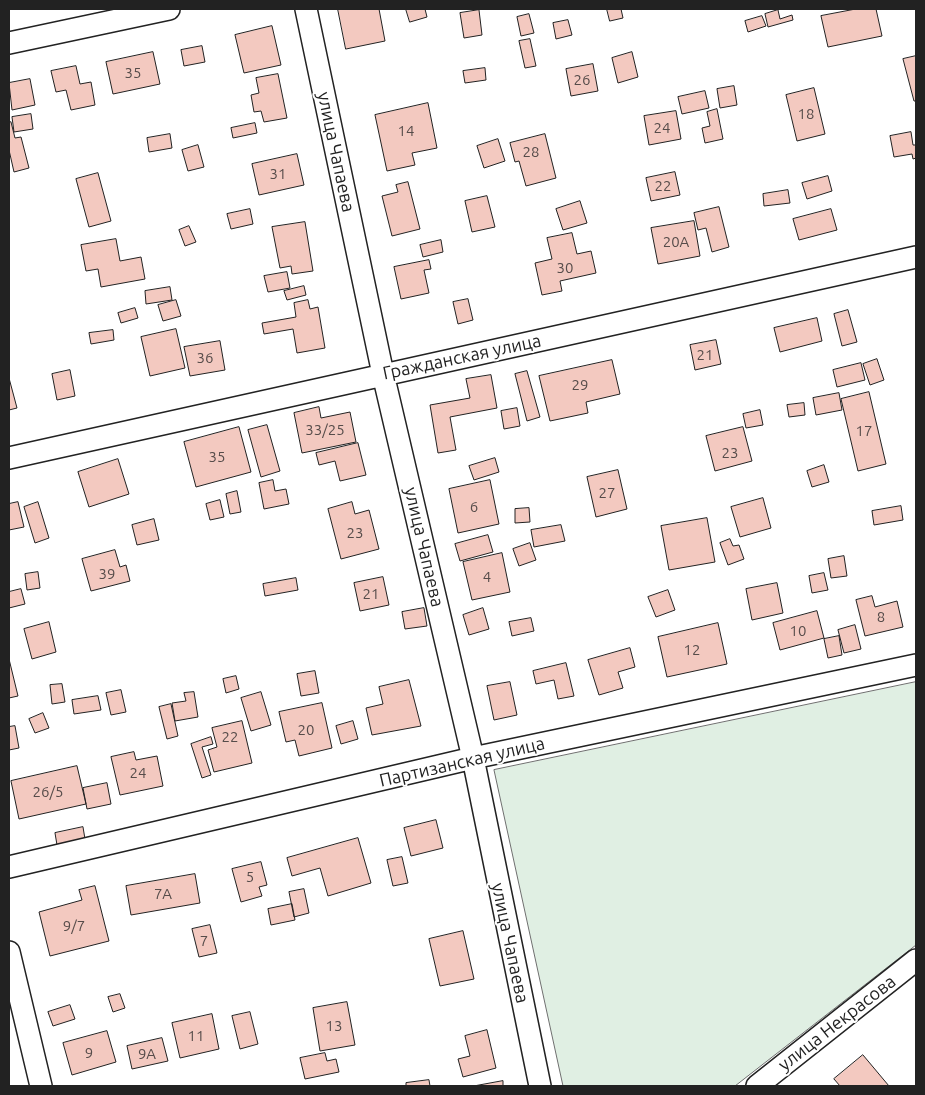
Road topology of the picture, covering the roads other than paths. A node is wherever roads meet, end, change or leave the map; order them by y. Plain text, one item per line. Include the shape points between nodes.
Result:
1 (169, 9) edge
2 (306, 9) edge
3 (9, 43) edge
4 (916, 257) edge
5 (383, 374) junction
6 (9, 458) edge
7 (916, 664) edge
8 (473, 758) junction
9 (9, 867) edge
10 (9, 952) edge
11 (916, 960) edge
12 (41, 1086) edge
13 (540, 1086) edge
14 (757, 1086) edge

1 - 3 street
2 - 5 street, улица Чапаева
4 - 5 street, Гражданская улица
5 - 6 street, Гражданская улица
5 - 8 street, улица Чапаева
7 - 8 street, Партизанская улица
8 - 9 street, Партизанская улица
8 - 13 street, улица Чапаева
10 - 12 street
11 - 14 street, улица Некрасова

